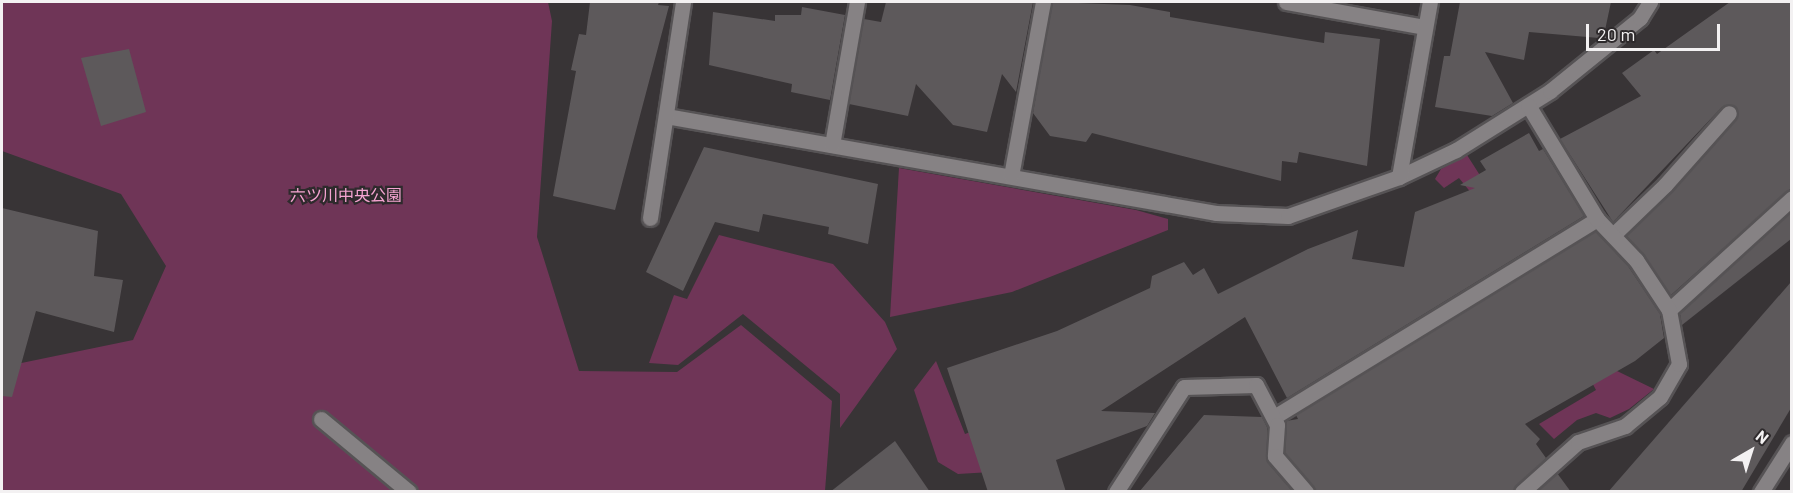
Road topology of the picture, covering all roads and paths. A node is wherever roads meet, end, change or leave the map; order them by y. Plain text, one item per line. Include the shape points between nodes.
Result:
1 (683, 2) edge
2 (857, 2) edge
3 (1043, 2) edge
4 (1286, 2) edge
5 (1430, 2) edge
6 (1650, 2) edge
7 (1425, 27) junction
8 (1528, 105) junction
9 (1730, 113) dead end
10 (666, 116) junction
11 (832, 144) junction
12 (1011, 176) junction
13 (1399, 177) junction
14 (1791, 198) edge
15 (650, 218) dead end
16 (1597, 219) junction
17 (1613, 235) junction
18 (1669, 310) junction
19 (1274, 417) junction
20 (321, 419) dead end
21 (1790, 447) edge
22 (409, 492) edge
23 (1116, 492) edge
24 (1306, 492) edge
25 (1522, 492) edge
26 (1761, 492) edge

1 - 10 street
2 - 11 street
3 - 12 street
4 - 7 street
5 - 7 street
6 - 8 street via 1640,18
7 - 13 street
8 - 13 street via 1456,150
8 - 16 street
9 - 17 street
10 - 11 street
10 - 15 street
11 - 12 street
12 - 13 street via 1216,213 1288,216
14 - 18 street
16 - 17 street
16 - 19 street
17 - 18 street via 1636,260
18 - 25 street via 1679,364 1660,397 1625,426 1578,442
19 - 23 street via 1256,385 1184,387
19 - 24 street via 1275,456
20 - 22 street
21 - 26 street

